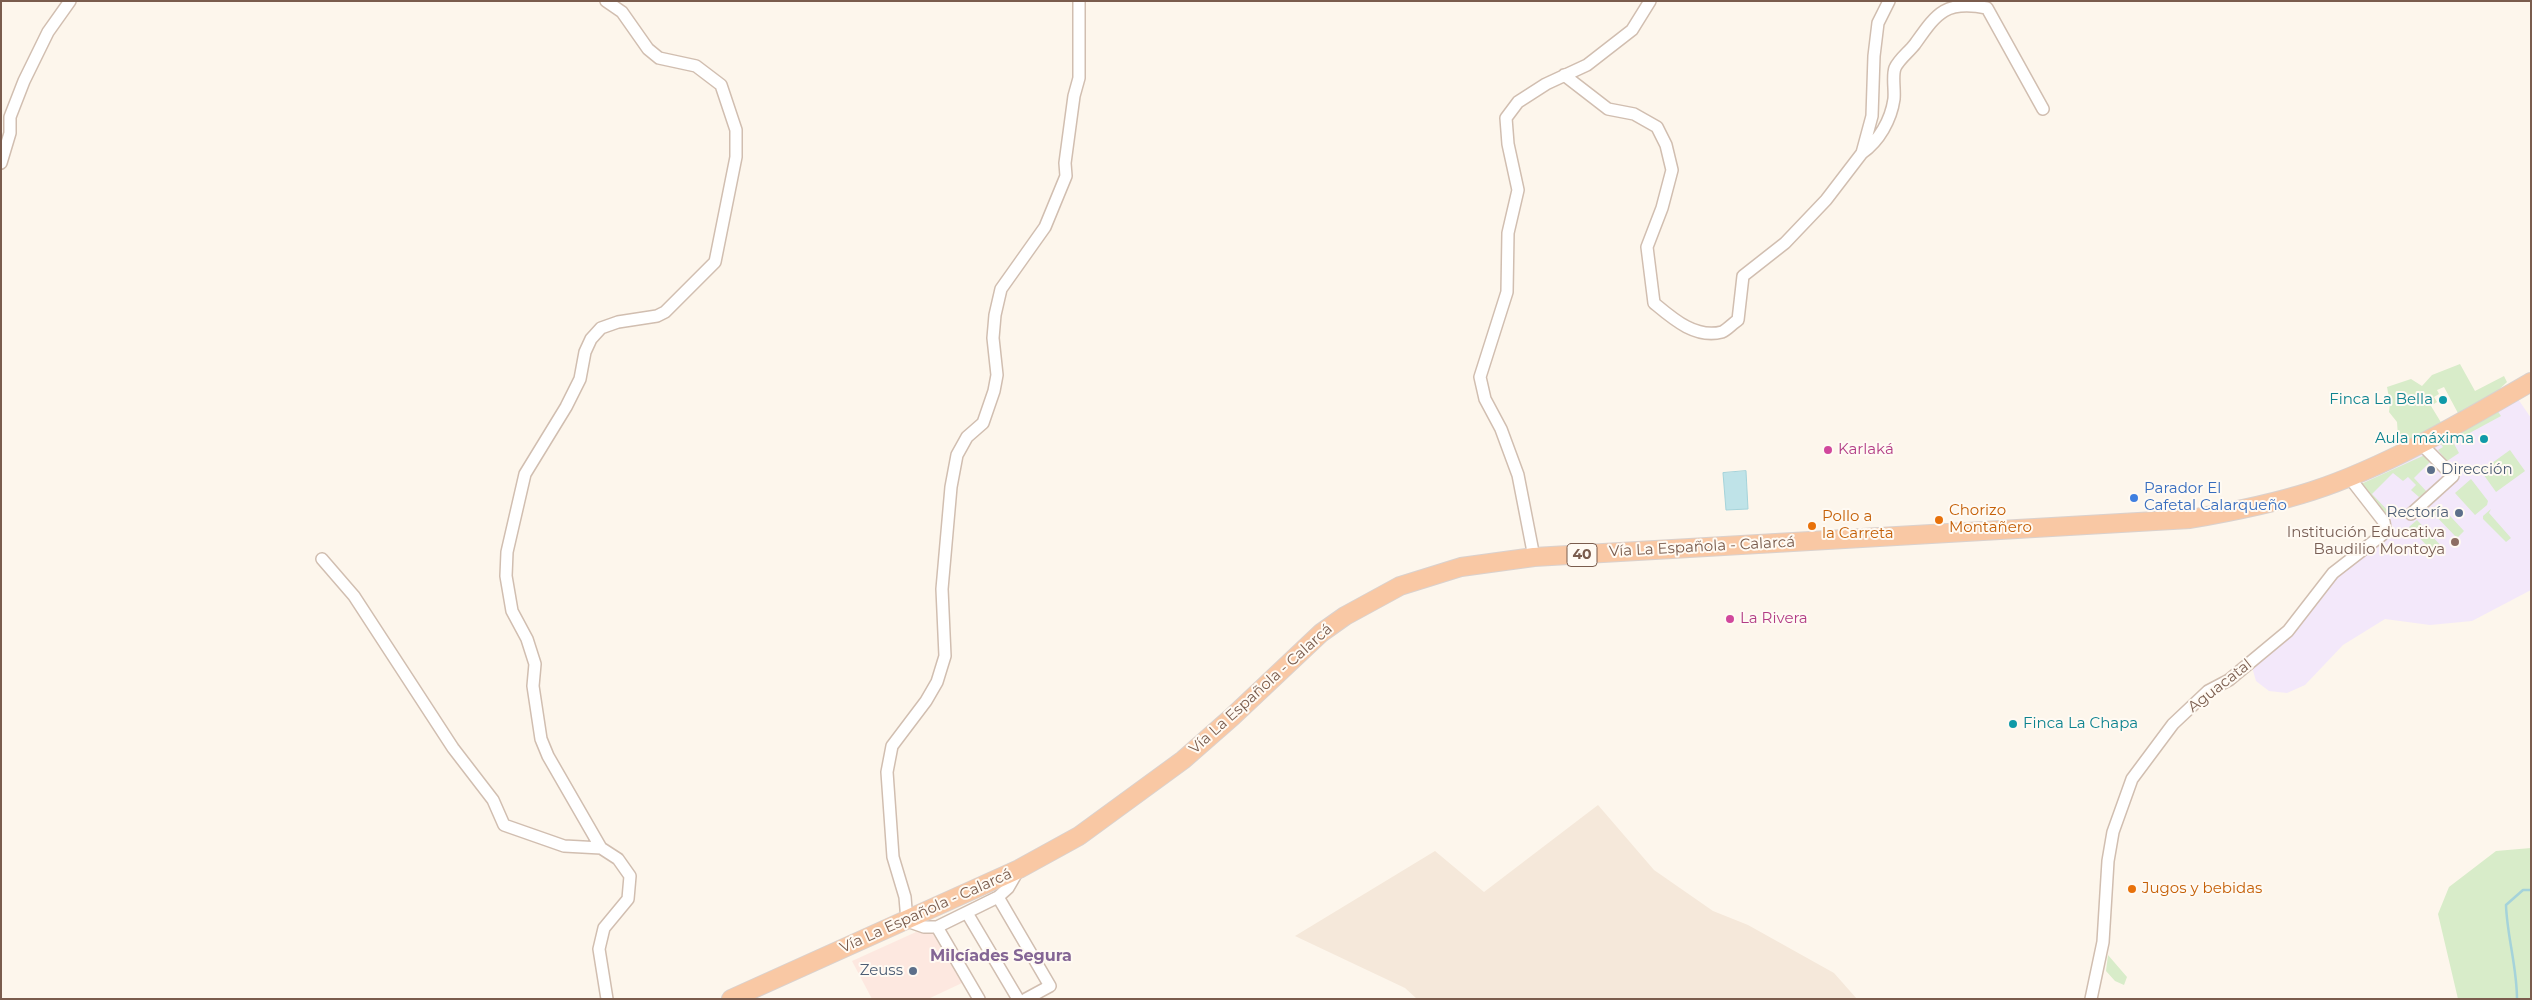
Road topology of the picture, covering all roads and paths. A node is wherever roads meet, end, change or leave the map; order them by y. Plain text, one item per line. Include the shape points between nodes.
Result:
1 (70, 1) edge
2 (606, 1) edge
3 (1079, 1) edge
4 (1650, 1) edge
5 (1889, 1) edge
6 (1564, 75) junction
7 (2043, 109) dead end
8 (1862, 153) junction
9 (1, 163) edge
10 (2531, 382) edge
11 (2420, 443) junction
12 (2349, 477) junction
13 (2411, 514) dead end
14 (1534, 558) junction
15 (322, 559) dead end
16 (601, 848) junction
17 (1019, 869) junction
18 (998, 897) junction
19 (967, 913) junction
20 (907, 921) junction
21 (937, 927) junction
22 (607, 999) edge
23 (731, 999) edge
24 (979, 999) edge
25 (1018, 999) edge
26 (1026, 999) edge
27 (2091, 999) edge

1 - 9 street via 48,32 24,81 10,116 10,133
2 - 16 street via 622,12 659,58 696,66 721,85 736,130 736,148 715,262 665,312 601,328 591,339 580,379 525,474 507,552 506,576 512,611 527,639 535,664 533,686 541,739
3 - 20 street via 1080,70 1072,106 1066,176 1046,227 1001,289 993,338 997,375 994,391 983,423 967,437 957,455 951,487 942,589 945,656 937,682 926,701 892,746 887,772 893,857 902,883
4 - 6 street via 1632,30 1587,65
5 - 8 street via 1878,23 1872,116
6 - 8 street via 1608,109 1634,114 1657,127 1666,145 1672,170 1647,247 1654,303 1680,325 1705,332 1722,332 1738,320 1743,276 1785,243 1826,200
6 - 14 street via 1518,102 1506,118 1518,190 1508,233 1507,292 1480,377 1485,399 1516,468
7 - 8 street via 1987,8 1970,2 1947,5 1895,68 1890,114 1876,142
10 - 11 highway, Vía La Española - Calarcá / 40
11 - 12 highway, Vía La Española - Calarcá / 40
11 - 13 street via 2453,476
12 - 14 highway, Vía La Española - Calarcá / 40 via 2247,510 2190,519
12 - 27 street, Aguacatal via 2384,522 2382,535 2333,573 2288,631 2229,680 2208,691 2173,724 2132,779 2108,860 2103,942
14 - 17 highway, Vía La Española - Calarcá / 40 via 1461,567 1400,586 1345,616 1321,633 1169,771 1079,836
15 - 16 street via 354,596 453,748 493,800 504,825 564,846
16 - 22 street via 618,859 630,876 628,899 604,928 600,949
17 - 18 street via 1008,888
17 - 20 highway, Vía La Española - Calarcá / 40
18 - 19 street
18 - 26 street via 1050,986
19 - 21 street
19 - 25 street
20 - 21 street via 924,927
20 - 23 highway, Vía La Española - Calarcá / 40
21 - 24 street

